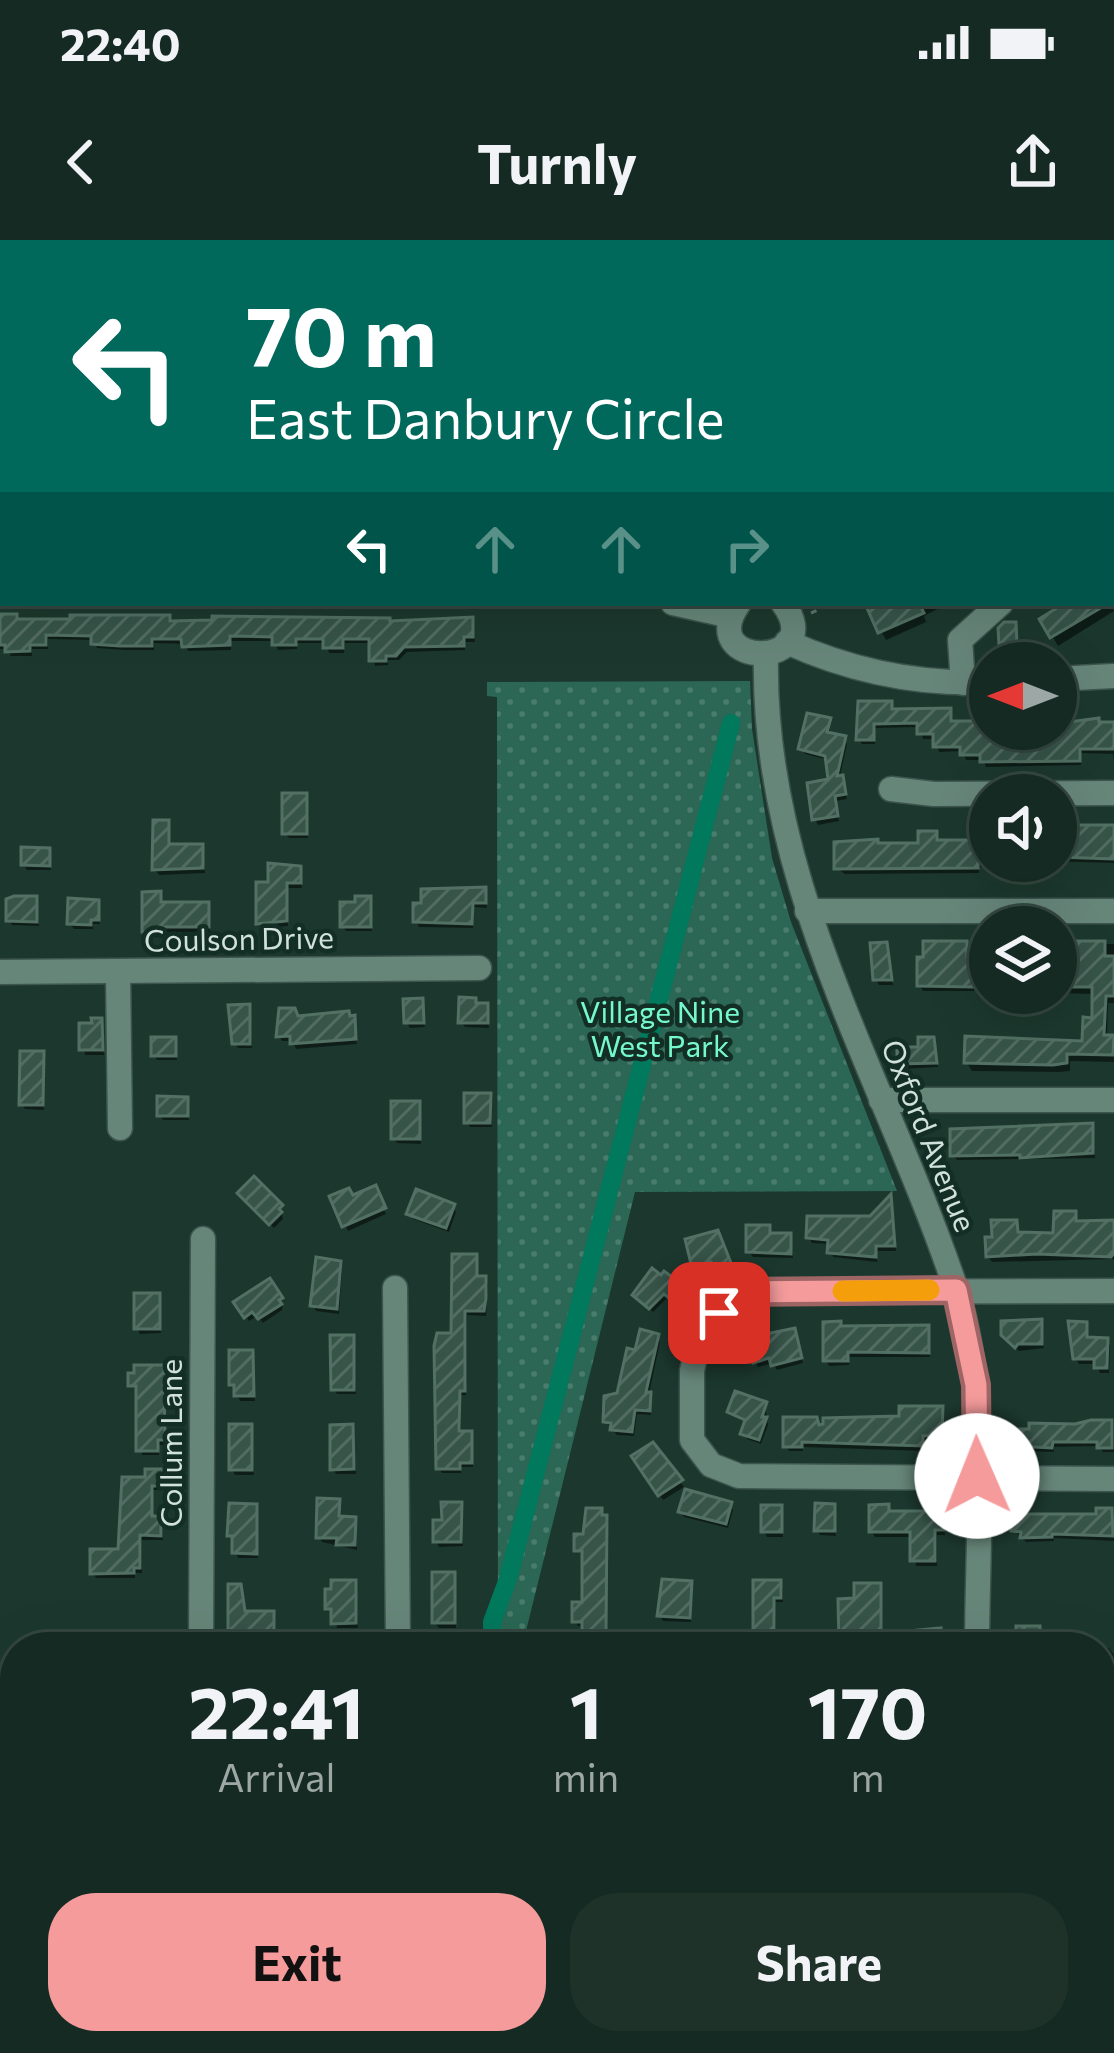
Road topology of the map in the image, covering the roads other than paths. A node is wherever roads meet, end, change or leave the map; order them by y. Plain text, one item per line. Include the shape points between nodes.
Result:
1 (704, 606) edge
2 (998, 606) edge
3 (735, 609) edge
4 (782, 629) edge
5 (1114, 676) edge
6 (1077, 678) edge
7 (963, 683) junction
8 (969, 683) edge
9 (891, 789) dead end
10 (1114, 793) edge
11 (808, 911) junction
12 (1114, 911) edge
13 (479, 968) dead end
14 (0, 973) edge
15 (118, 973) junction
16 (881, 1100) junction
17 (1114, 1100) edge
18 (120, 1128) dead end
19 (203, 1239) dead end
20 (394, 1288) dead end
21 (956, 1290) junction
22 (1114, 1291) edge
23 (977, 1476) junction
24 (1114, 1479) edge
25 (201, 1632) edge
26 (398, 1632) edge
27 (977, 1632) edge

1 - 3 street
2 - 7 street via 960,640
3 - 4 street via 735,642 748,653
4 - 7 street via 825,659
4 - 11 street, Oxford Avenue via 765,686 779,806
5 - 6 street
7 - 8 street
9 - 10 street
11 - 12 street
11 - 16 street, Oxford Avenue
13 - 15 street, Coulson Drive
14 - 15 street, Coulson Drive
15 - 18 street
16 - 17 street
16 - 21 street, Oxford Avenue
19 - 25 street, Collum Lane
20 - 26 street
21 - 22 street
21 - 23 street, Oxford Avenue via 976,1385
21 - 23 street via 738,1292 700,1334 692,1440 711,1465 739,1477
23 - 24 street
23 - 27 street, Oxford Avenue

